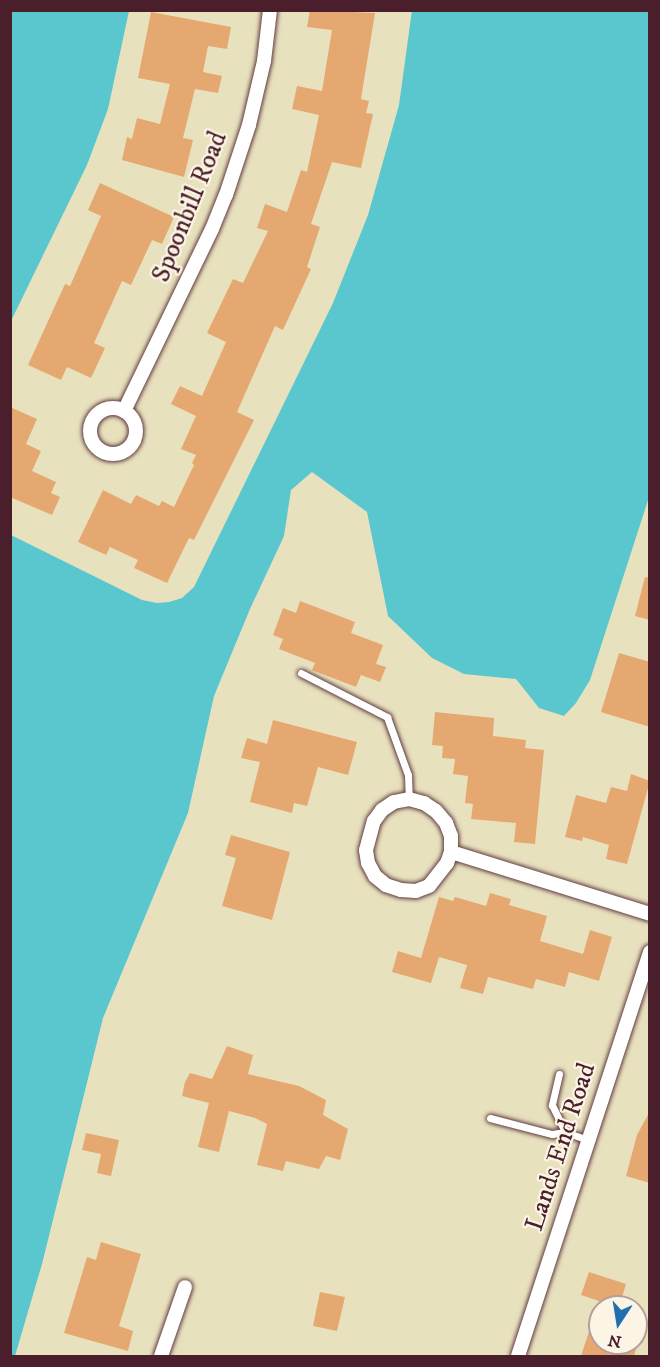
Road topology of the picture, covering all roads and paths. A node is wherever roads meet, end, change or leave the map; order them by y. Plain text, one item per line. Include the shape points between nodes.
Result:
1 (270, 10) edge
2 (124, 411) dead end
3 (301, 672) dead end
4 (409, 799) junction
5 (451, 852) junction
6 (650, 914) edge
7 (650, 952) edge
8 (559, 1074) dead end
9 (490, 1118) dead end
10 (565, 1132) junction
11 (588, 1140) junction
12 (185, 1287) dead end
13 (161, 1356) edge
14 (518, 1356) edge

1 - 2 street, Spoonbill Road via 264,61 249,125 226,195
3 - 4 lane via 387,717 408,775
4 - 5 street via 430,807 446,823
4 - 5 street via 394,802 374,821 366,850 375,876 401,891 416,891 429,886
5 - 6 street
7 - 11 street, Lands End Road
8 - 10 lane via 552,1105
9 - 10 lane via 552,1134
10 - 11 lane
11 - 14 street, Lands End Road
12 - 13 street

